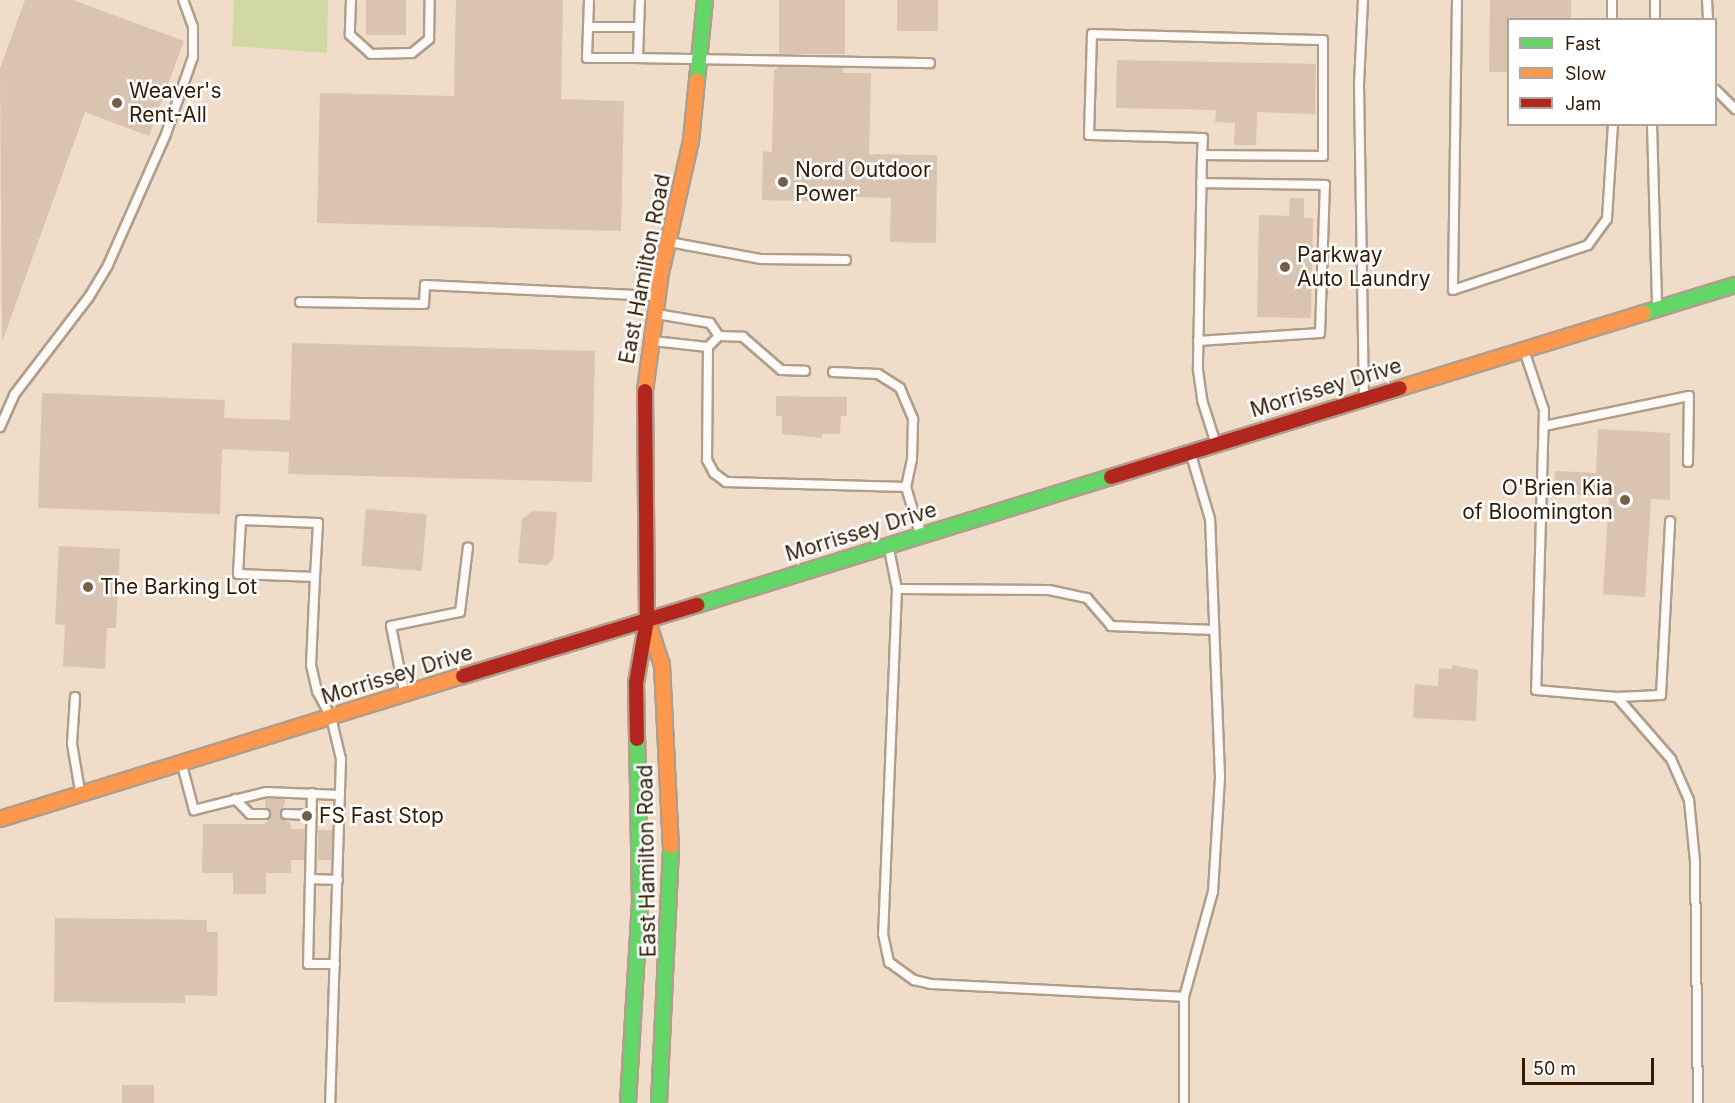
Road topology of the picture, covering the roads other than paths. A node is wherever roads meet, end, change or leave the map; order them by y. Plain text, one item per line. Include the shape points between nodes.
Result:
1 (183, 0) edge
2 (351, 0) edge
3 (430, 0) edge
4 (589, 0) edge
5 (640, 0) edge
6 (705, 0) edge
7 (1363, 0) edge
8 (1457, 0) edge
9 (1612, 0) edge
10 (1655, 0) edge
11 (1707, 0) edge
12 (1612, 18) edge
13 (1654, 18) edge
14 (1708, 18) edge
15 (588, 27) junction
16 (639, 27) junction
17 (638, 58) junction
18 (702, 59) junction
19 (930, 63) dead end
20 (1717, 91) edge
21 (1735, 109) edge
22 (1613, 126) edge
23 (1652, 126) edge
24 (1202, 155) junction
25 (1201, 183) junction
26 (669, 242) junction
27 (846, 260) dead end
28 (1735, 285) edge
29 (657, 296) junction
30 (300, 302) dead end
31 (1657, 309) junction
32 (654, 314) junction
33 (719, 336) junction
34 (650, 341) junction
35 (1197, 341) junction
36 (708, 347) junction
37 (1524, 349) junction
38 (805, 371) dead end
39 (833, 372) dead end
40 (1364, 398) junction
41 (1544, 426) junction
42 (0, 427) edge
43 (1216, 444) junction
44 (1190, 452) junction
45 (1688, 462) dead end
46 (906, 487) junction
47 (1670, 520) dead end
48 (921, 535) junction
49 (889, 545) junction
50 (468, 547) dead end
51 (315, 577) junction
52 (897, 589) junction
53 (647, 620) junction
54 (1214, 630) junction
55 (404, 695) junction
56 (75, 697) dead end
57 (1617, 697) junction
58 (331, 717) junction
59 (181, 764) junction
60 (312, 793) junction
61 (81, 794) junction
62 (340, 795) junction
63 (235, 799) junction
64 (265, 814) dead end
65 (286, 814) dead end
66 (312, 814) junction
67 (0, 819) edge
68 (310, 879) junction
69 (338, 880) junction
70 (334, 964) junction
71 (1184, 997) junction
72 (330, 1103) edge
73 (628, 1103) edge
74 (659, 1103) edge
75 (1184, 1103) edge
76 (1698, 1103) edge

1 - 42 lane via 193,27 193,57 166,134 108,265 89,297 20,386
2 - 3 lane via 350,35 371,54 412,53 429,39
4 - 15 lane
5 - 16 lane
6 - 18 main road, East Hamilton Road
7 - 40 lane via 1359,85
8 - 22 lane via 1453,290 1588,245 1607,219
9 - 12 lane
10 - 13 lane
11 - 14 lane
15 - 16 lane
15 - 17 lane via 587,58
16 - 17 lane
17 - 18 lane
18 - 19 lane
18 - 26 main road, East Hamilton Road via 691,141
20 - 21 lane
23 - 31 lane
24 - 24 lane via 1323,156 1323,40 1092,34 1089,135 1203,138
24 - 25 lane
25 - 35 lane
25 - 35 lane via 1325,185 1320,333
26 - 27 lane via 761,260
26 - 29 main road, East Hamilton Road
28 - 31 main road, Morrissey Drive
29 - 30 lane via 425,285 424,304
29 - 32 main road, East Hamilton Road
31 - 37 main road, Morrissey Drive
32 - 33 lane via 710,323
32 - 34 main road, East Hamilton Road
33 - 36 lane
33 - 38 lane via 743,338 781,370
34 - 36 lane
34 - 53 main road, East Hamilton Road via 643,443
35 - 43 lane via 1202,400
36 - 46 lane via 707,460 714,473 726,482
37 - 40 main road, Morrissey Drive
37 - 41 lane via 1544,410
39 - 46 lane via 878,374 900,388 913,419 912,459
40 - 43 main road, Morrissey Drive
41 - 45 lane via 1689,396
41 - 57 lane via 1536,690
43 - 44 main road, Morrissey Drive
44 - 48 main road, Morrissey Drive
44 - 54 lane via 1210,519
46 - 48 lane
47 - 57 lane via 1661,696
48 - 49 main road, Morrissey Drive
49 - 52 lane
49 - 53 main road, Morrissey Drive
50 - 55 lane via 460,612 391,626
51 - 51 lane via 318,522 241,520 238,574
51 - 58 lane via 311,665 317,691
52 - 54 lane via 1048,590 1087,598 1111,626
52 - 71 lane via 883,934 889,962 914,980 931,984
53 - 55 main road, Morrissey Drive
53 - 73 main road, East Hamilton Road via 636,682 640,903
53 - 74 main road, East Hamilton Road via 662,666 672,866
54 - 71 lane via 1220,777 1213,892
55 - 58 main road, Morrissey Drive
56 - 61 lane via 72,744
57 - 76 lane via 1671,759 1689,800 1695,861
58 - 59 main road, Morrissey Drive
58 - 62 lane via 341,759
59 - 61 main road, Morrissey Drive
59 - 63 lane via 194,810
60 - 62 lane
60 - 63 lane via 266,792
60 - 66 lane
61 - 67 main road, Morrissey Drive
62 - 69 lane
63 - 64 lane via 250,814
65 - 66 lane
66 - 68 lane
68 - 69 lane
68 - 70 lane via 308,964
69 - 70 lane
70 - 72 lane
71 - 75 lane

